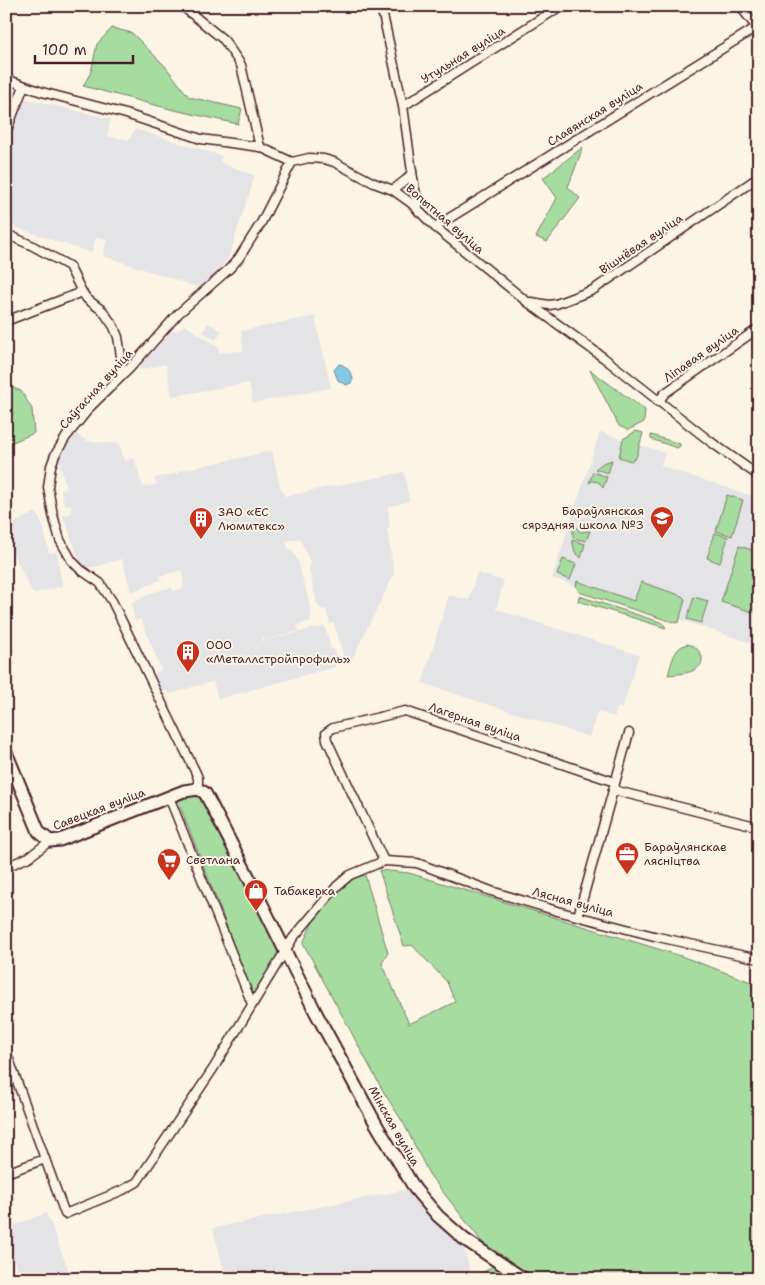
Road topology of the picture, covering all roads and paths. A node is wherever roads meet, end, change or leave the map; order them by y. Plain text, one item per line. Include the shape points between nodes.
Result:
1 (182, 6) edge
2 (381, 6) edge
3 (561, 6) edge
4 (740, 6) edge
5 (759, 16) edge
6 (758, 29) edge
7 (6, 78) edge
8 (24, 86) junction
9 (403, 106) junction
10 (6, 132) edge
11 (260, 148) junction
12 (292, 162) junction
13 (412, 172) junction
14 (759, 177) edge
15 (393, 190) junction
16 (419, 212) junction
17 (436, 227) junction
18 (6, 234) edge
19 (82, 292) junction
20 (526, 301) junction
21 (6, 322) edge
22 (759, 328) edge
23 (120, 377) junction
24 (658, 402) junction
25 (759, 476) edge
26 (629, 733) dead end
27 (6, 752) edge
28 (614, 786) junction
29 (201, 791) junction
30 (169, 797) junction
31 (759, 827) edge
32 (50, 841) junction
33 (384, 861) junction
34 (6, 867) edge
35 (578, 916) junction
36 (285, 951) junction
37 (759, 959) edge
38 (252, 1004) junction
39 (6, 1052) edge
40 (45, 1159) junction
41 (6, 1173) edge
42 (524, 1279) edge

1 - 11 street via 224,40 241,65
2 - 9 street
3 - 9 street, Утульная вуліца
4 - 6 street
5 - 6 street
6 - 17 street, Славянская вуліца
7 - 8 street
8 - 10 street
8 - 11 street via 201,139
9 - 13 street
11 - 12 street
12 - 15 street, Вопытная вуліца via 324,159
12 - 23 street, Саўгасная вуліца via 239,258 178,314
13 - 15 street
13 - 16 street
14 - 20 street, Вішнёвая вуліца via 593,290 556,304
15 - 16 street, Вопытная вуліца
16 - 17 street, Вопытная вуліца
17 - 20 street, Вопытная вуліца
18 - 19 street via 69,266
19 - 21 street
19 - 23 street via 103,311 114,327 122,363
20 - 24 street, Вопытная вуліца
22 - 24 street, Ліпавая вуліца via 665,393
23 - 29 street, Саўгасная вуліца via 87,411 60,447 51,466 48,487 65,551 76,566 100,583 115,606 196,773
24 - 25 street, Вопытная вуліца
26 - 28 street
27 - 32 main road via 39,832
28 - 31 street, Лагерная вуліца
28 - 33 street, Лагерная вуліца via 405,711 333,728 326,733 327,740
28 - 35 street
29 - 30 main road, Савецкая вуліца via 192,788
29 - 36 main road, Мінская вуліца via 248,874
30 - 32 main road, Савецкая вуліца via 60,840
30 - 38 street
32 - 34 street, Савецкая вуліца
33 - 35 street, Лясная вуліца via 417,863 491,891
33 - 36 street via 350,875 337,886
35 - 37 street, Лясная вуліца
36 - 38 street
36 - 42 main road, Мінская вуліца via 376,1124 415,1190 464,1239
38 - 40 street via 138,1182 65,1214
39 - 40 street
40 - 41 street

